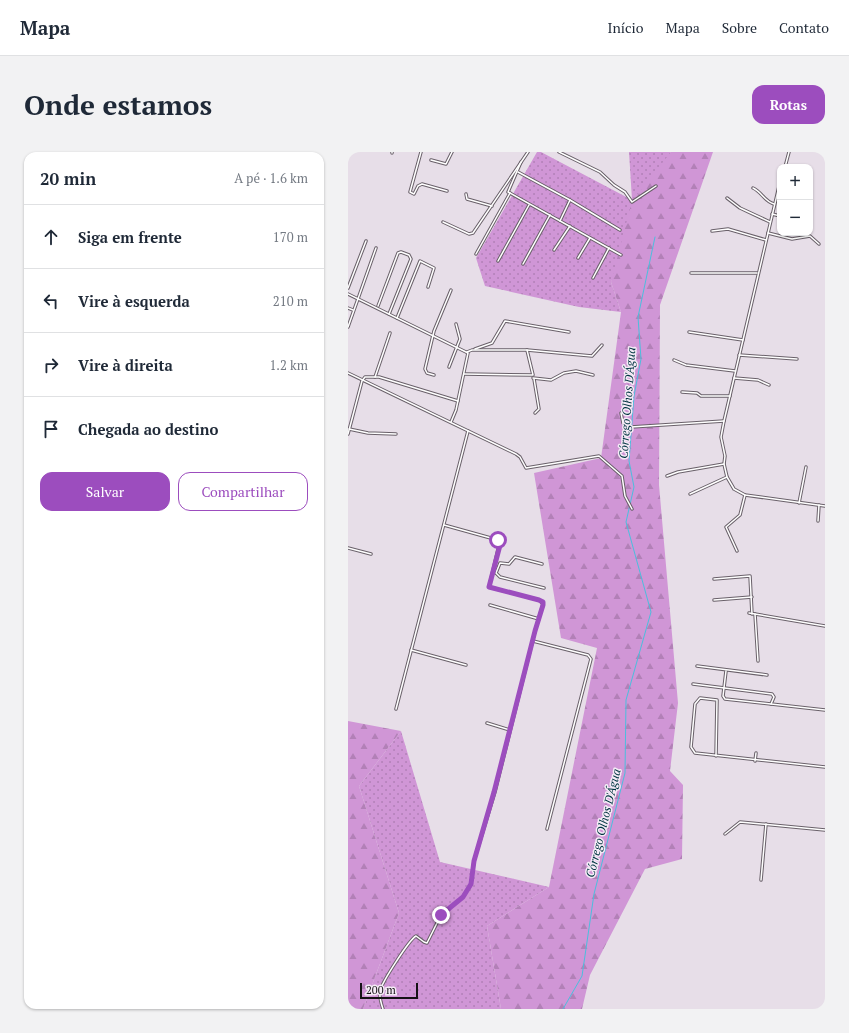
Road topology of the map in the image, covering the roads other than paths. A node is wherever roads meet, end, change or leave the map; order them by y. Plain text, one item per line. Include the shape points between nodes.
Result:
1 (421, 152) edge
2 (452, 152) edge
3 (528, 152) edge
4 (559, 152) edge
5 (789, 152) edge
6 (431, 160) dead end
7 (521, 162) junction
8 (786, 164) edge
9 (518, 172) junction
10 (656, 186) dead end
11 (753, 188) dead end
12 (447, 191) dead end
13 (510, 193) junction
14 (777, 193) edge
15 (466, 194) dead end
16 (727, 198) dead end
17 (570, 200) junction
18 (529, 204) junction
19 (774, 204) junction
20 (492, 206) junction
21 (772, 214) junction
22 (550, 215) junction
23 (777, 215) edge
24 (560, 221) junction
25 (443, 222) dead end
26 (770, 222) junction
27 (570, 226) junction
28 (620, 230) dead end
29 (712, 231) dead end
30 (767, 233) junction
31 (590, 238) junction
32 (766, 240) junction
33 (366, 241) dead end
34 (820, 244) dead end
35 (376, 248) dead end
36 (609, 248) junction
37 (554, 250) dead end
38 (476, 254) dead end
39 (620, 255) dead end
40 (578, 258) dead end
41 (498, 261) dead end
42 (523, 264) dead end
43 (691, 273) dead end
44 (758, 273) junction
45 (593, 278) dead end
46 (428, 287) dead end
47 (348, 288) edge
48 (451, 290) dead end
49 (348, 294) edge
50 (357, 298) junction
51 (378, 306) dead end
52 (348, 308) edge
53 (353, 310) junction
54 (389, 314) junction
55 (398, 318) junction
56 (456, 324) dead end
57 (348, 327) edge
58 (569, 332) dead end
59 (689, 332) dead end
60 (390, 333) dead end
61 (433, 336) junction
62 (743, 340) junction
63 (602, 346) dead end
64 (456, 347) junction
65 (472, 350) junction
66 (527, 350) junction
67 (467, 352) junction
68 (739, 355) junction
69 (796, 359) dead end
70 (674, 360) dead end
71 (449, 367) dead end
72 (735, 371) junction
73 (348, 373) edge
74 (464, 374) junction
75 (434, 375) dead end
76 (533, 375) junction
77 (593, 375) dead end
78 (375, 377) junction
79 (533, 378) junction
80 (734, 378) junction
81 (362, 381) junction
82 (769, 385) dead end
83 (682, 392) dead end
84 (730, 396) junction
85 (458, 401) junction
86 (535, 413) dead end
87 (621, 413) dead end
88 (724, 421) junction
89 (451, 422) junction
90 (349, 429) junction
91 (468, 431) junction
92 (348, 434) edge
93 (396, 434) dead end
94 (724, 464) junction
95 (806, 467) dead end
96 (667, 476) dead end
97 (727, 477) junction
98 (690, 494) dead end
99 (745, 495) junction
100 (799, 503) junction
101 (819, 505) junction
102 (825, 506) edge
103 (632, 509) dead end
104 (818, 521) dead end
105 (444, 525) junction
106 (348, 548) edge
107 (737, 551) dead end
108 (371, 554) dead end
109 (494, 562) junction
110 (500, 563) junction
111 (542, 564) dead end
112 (714, 579) dead end
113 (544, 588) dead end
114 (752, 597) junction
115 (714, 600) dead end
116 (490, 605) dead end
117 (749, 613) dead end
118 (754, 614) junction
119 (539, 619) junction
120 (825, 626) edge
121 (533, 641) junction
122 (412, 650) junction
123 (758, 661) dead end
124 (466, 665) dead end
125 (697, 666) dead end
126 (726, 670) junction
127 (767, 675) dead end
128 (693, 684) dead end
129 (724, 688) junction
130 (771, 704) junction
131 (396, 709) dead end
132 (825, 710) edge
133 (487, 723) dead end
134 (510, 730) junction
135 (756, 753) dead end
136 (716, 756) junction
137 (755, 761) junction
138 (825, 767) edge
139 (766, 824) junction
140 (547, 828) dead end
141 (825, 830) edge
142 (725, 834) dead end
143 (761, 880) dead end
144 (383, 1009) edge

1 - 12 street via 410,192 414,194 422,184
2 - 6 street via 446,164
3 - 7 street
4 - 10 street via 600,172 625,192 632,202
5 - 8 street
7 - 9 street
7 - 20 street
9 - 13 street via 507,190
9 - 17 street
11 - 19 street via 766,201
13 - 18 street
13 - 38 street
14 - 19 street
15 - 20 street via 468,199
16 - 26 street via 740,208
17 - 24 street
17 - 28 street
18 - 22 street
18 - 41 street
19 - 21 street
20 - 25 street via 472,234
21 - 23 street
21 - 26 street
22 - 24 street
22 - 42 street
24 - 27 street
26 - 30 street
27 - 31 street
27 - 37 street
29 - 32 street via 728,229
30 - 32 street
30 - 34 street via 792,239 810,236
31 - 36 street
31 - 40 street
32 - 44 street
33 - 47 street
35 - 50 street
36 - 39 street
36 - 45 street
43 - 44 street
44 - 62 street
46 - 55 street via 434,268 420,261
48 - 61 street
49 - 50 street
50 - 53 street
50 - 54 street
51 - 54 street via 398,253 410,255 411,259
52 - 53 street
53 - 57 street
54 - 55 street
55 - 61 street
56 - 64 street via 460,337
58 - 65 street via 505,321 490,345
59 - 62 street
60 - 78 street
61 - 64 street
61 - 75 street via 425,370
62 - 68 street
63 - 66 street via 592,356
64 - 67 street
64 - 71 street
65 - 66 street
65 - 67 street
66 - 76 street
67 - 74 street via 469,356
68 - 69 street
68 - 72 street
70 - 72 street via 686,365
72 - 80 street
73 - 81 street
74 - 76 street
74 - 85 street
76 - 79 street
77 - 79 street via 576,371 567,372 551,380
78 - 81 street via 365,377
78 - 85 street
79 - 86 street via 539,408
80 - 82 street via 758,380
80 - 84 street
81 - 89 street
81 - 90 street
83 - 84 street via 697,393 701,396
84 - 88 street
85 - 89 street
87 - 88 street via 624,424 631,427
88 - 94 street via 721,437
89 - 91 street
90 - 92 street
90 - 93 street
91 - 103 street via 516,454 528,469 599,456 622,476 625,496
91 - 105 street
94 - 96 street
94 - 97 street
95 - 100 street
97 - 98 street
97 - 99 street via 734,488
99 - 100 street
99 - 107 street via 740,514 726,527
100 - 101 street
101 - 102 street
101 - 104 street
105 - 109 street via 498,540 500,545
105 - 122 street
106 - 108 street
109 - 110 street
109 - 119 street via 489,587 542,602
110 - 111 street via 509,564 515,557
110 - 113 street via 497,575
112 - 114 street via 750,576
114 - 115 street
114 - 118 street
116 - 119 street
117 - 118 street
118 - 120 street
118 - 123 street
119 - 121 street
121 - 134 street
121 - 140 street via 588,655 591,659
122 - 124 street
122 - 131 street
125 - 126 street
126 - 127 street
126 - 129 street
128 - 129 street
129 - 130 street via 723,696 726,699
129 - 130 street via 772,694 774,698
130 - 132 street
133 - 134 street
134 - 144 street via 474,861 471,884 463,897 441,915 427,943 416,936 407,944 382,985 380,999
135 - 137 street
136 - 136 street via 695,753 691,749 695,704 700,698 716,700
136 - 137 street
137 - 138 street
139 - 141 street
139 - 142 street via 739,822
139 - 143 street

